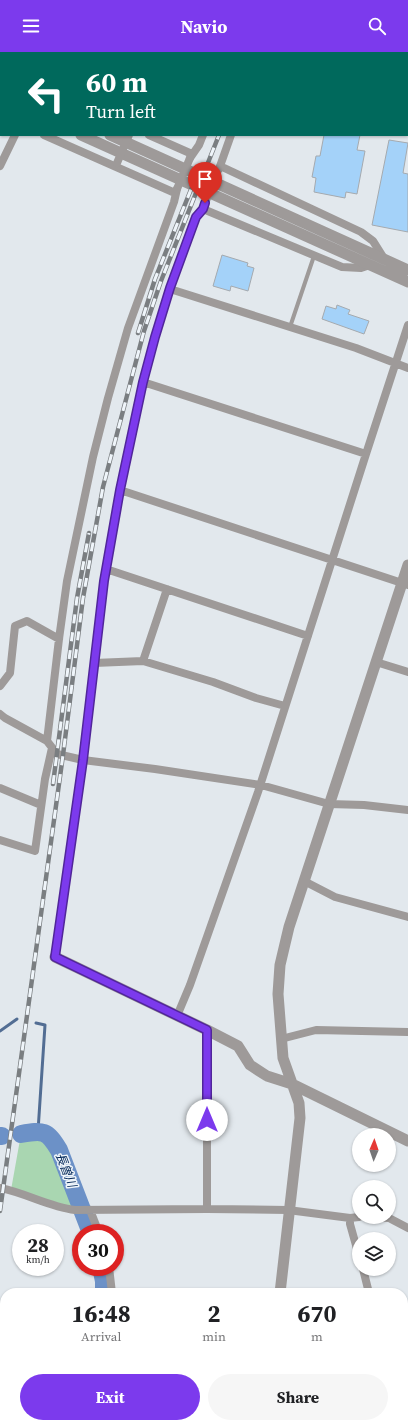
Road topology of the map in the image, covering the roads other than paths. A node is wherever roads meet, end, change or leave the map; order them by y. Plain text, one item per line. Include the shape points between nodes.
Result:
1 (15, 136) edge
2 (46, 136) edge
3 (83, 136) edge
4 (112, 136) edge
5 (129, 136) edge
6 (151, 136) edge
7 (203, 136) edge
8 (231, 136) edge
9 (191, 156) junction
10 (116, 165) junction
11 (0, 166) edge
12 (219, 168) junction
13 (176, 191) junction
14 (204, 206) junction
15 (314, 256) junction
16 (386, 260) junction
17 (370, 265) junction
18 (408, 270) edge
19 (408, 282) edge
20 (170, 288) junction
21 (408, 325) edge
22 (290, 327) junction
23 (395, 362) junction
24 (408, 368) edge
25 (143, 382) junction
26 (366, 454) junction
27 (120, 490) junction
28 (332, 559) junction
29 (408, 565) edge
30 (106, 569) junction
31 (405, 584) edge
32 (167, 589) junction
33 (308, 636) junction
34 (59, 639) junction
35 (143, 661) junction
36 (376, 662) junction
37 (94, 663) junction
38 (408, 672) edge
39 (0, 686) edge
40 (285, 706) junction
41 (1, 718) edge
42 (47, 741) junction
43 (52, 748) junction
44 (83, 760) junction
45 (260, 785) junction
46 (0, 788) edge
47 (329, 804) junction
48 (41, 805) junction
49 (408, 810) edge
50 (0, 840) edge
51 (304, 881) junction
52 (408, 917) edge
53 (55, 957) joint
54 (177, 1016) junction
55 (207, 1030) junction
56 (408, 1032) edge
57 (281, 1039) junction
58 (292, 1084) junction
59 (408, 1140) edge
60 (0, 1188) edge
61 (207, 1209) junction
62 (89, 1210) junction
63 (288, 1210) junction
64 (352, 1217) edge
65 (352, 1221) edge
66 (396, 1222) edge
67 (95, 1224) edge
68 (408, 1228) edge
69 (352, 1232) edge
70 (110, 1276) edge
71 (364, 1276) edge
72 (111, 1288) edge
73 (280, 1288) edge
74 (368, 1288) edge

1 - 11 street
2 - 10 street
3 - 17 street
4 - 16 street
5 - 10 street, bridge
6 - 9 street
7 - 9 street
8 - 12 street
9 - 13 street, bridge
10 - 13 street
12 - 14 street, bridge
12 - 16 street via 362,232 373,241
13 - 34 street via 128,328 108,398 79,520
14 - 15 street
14 - 20 street via 196,217
15 - 17 street via 342,267 361,268
15 - 22 lane
16 - 18 street
17 - 19 street
20 - 22 street
20 - 25 street
21 - 23 street
22 - 23 street
23 - 24 street
23 - 26 street
25 - 26 street
25 - 27 street
26 - 28 street
27 - 28 street
27 - 30 street
28 - 31 street
28 - 33 street
29 - 31 street
30 - 32 street
30 - 37 street
31 - 36 street
32 - 33 street
32 - 35 street
33 - 40 street
34 - 39 street via 27,621 15,626 10,673
34 - 42 street
35 - 37 street
35 - 40 street
36 - 38 street
36 - 47 street
37 - 44 street
40 - 45 street
41 - 42 street
42 - 43 street
43 - 44 street via 57,754
43 - 48 street
44 - 45 street
44 - 53 street
45 - 47 street
45 - 54 street
46 - 48 street
47 - 49 street
47 - 51 street
48 - 50 street via 35,851
51 - 52 street via 335,897
51 - 57 street via 280,965 278,994
53 - 54 street
54 - 55 street
55 - 58 street via 238,1046 250,1065 267,1076
55 - 61 street
56 - 57 street via 316,1030
57 - 58 street via 283,1058
58 - 59 street
58 - 63 street via 299,1103 300,1118
60 - 62 street via 63,1208
61 - 62 street
61 - 63 street
62 - 67 street
63 - 64 street
63 - 73 street
65 - 69 street via 350,1224
66 - 68 street
70 - 72 street
71 - 74 street

